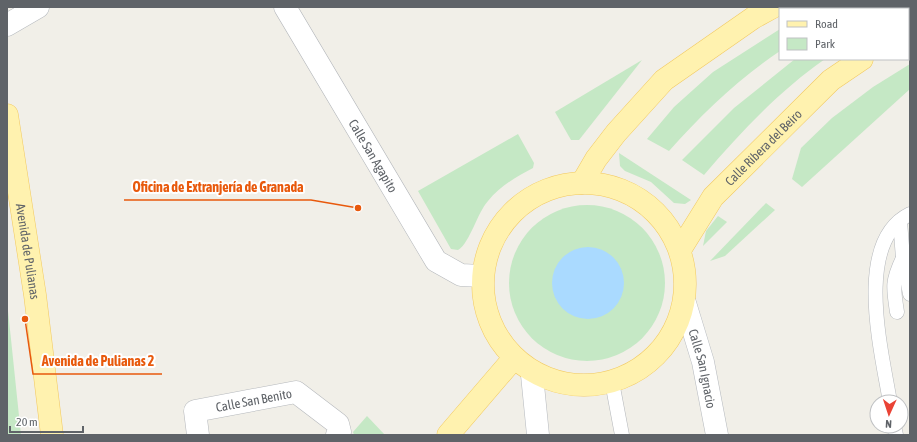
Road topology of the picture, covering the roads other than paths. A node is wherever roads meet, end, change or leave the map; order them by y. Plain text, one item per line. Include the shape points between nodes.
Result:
1 (38, 7) edge
2 (285, 7) edge
3 (773, 7) edge
4 (7, 25) edge
5 (861, 60) edge
6 (7, 115) edge
7 (582, 183) junction
8 (905, 218) edge
9 (680, 250) junction
10 (903, 258) junction
11 (482, 276) junction
12 (910, 294) edge
13 (685, 303) junction
14 (897, 312) dead end
15 (514, 358) junction
16 (532, 374) junction
17 (612, 382) junction
18 (889, 394) edge
19 (52, 435) edge
20 (198, 435) edge
21 (337, 435) edge
22 (448, 435) edge
23 (538, 435) edge
24 (622, 435) edge
25 (717, 435) edge

1 - 4 street
2 - 11 street, Calle San Agapito via 436,261 461,275
3 - 7 main road via 664,80 616,133
5 - 9 main road, Calle Ribera del Beiro via 831,80 712,197
6 - 19 main road, Avenida de Pulianas via 35,295
7 - 9 main road via 602,184 642,199 662,217
7 - 11 main road via 538,193 510,214 492,240
8 - 10 lane
8 - 18 lane via 891,228 881,250 876,277 875,318
9 - 13 main road via 686,279
10 - 12 lane
10 - 14 lane via 895,275 893,290
11 - 15 main road via 484,304 492,328 501,347
13 - 17 main road via 674,333 657,355 638,370
13 - 25 street, Calle San Ignacio via 703,362
15 - 16 main road
15 - 22 main road
16 - 17 main road via 582,385
16 - 23 street
17 - 24 lane
20 - 21 street, Calle San Benito via 195,411 296,392 338,424 340,432

